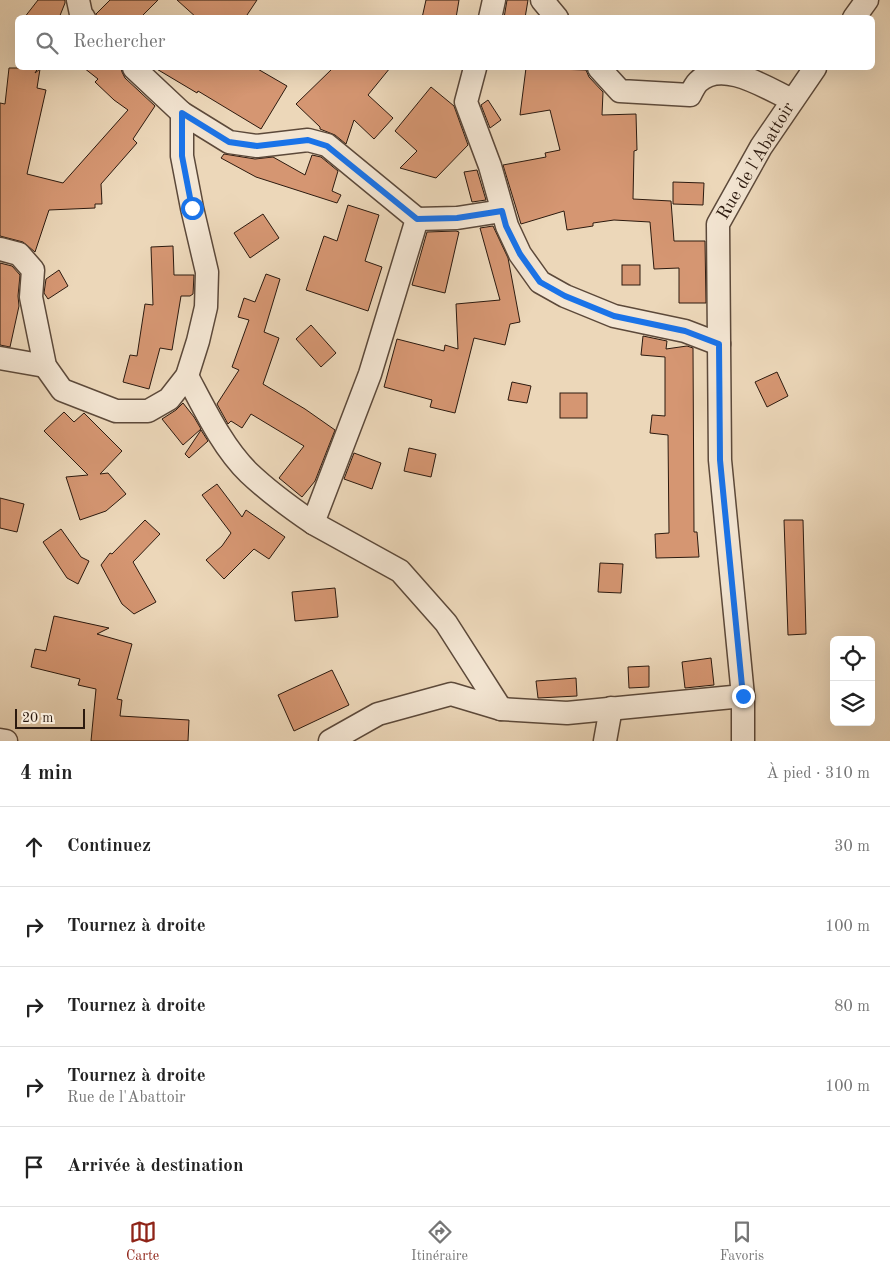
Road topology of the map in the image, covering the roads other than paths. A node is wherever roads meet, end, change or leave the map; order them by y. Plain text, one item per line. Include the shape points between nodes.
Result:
1 (78, 0) edge
2 (494, 0) edge
3 (542, 0) edge
4 (867, 0) edge
5 (82, 15) edge
6 (491, 15) edge
7 (554, 15) edge
8 (856, 15) edge
9 (136, 70) edge
10 (474, 70) edge
11 (601, 70) edge
12 (814, 70) edge
13 (792, 100) junction
14 (182, 113) junction
15 (502, 211) junction
16 (417, 219) junction
17 (0, 249) edge
18 (719, 344) junction
19 (0, 358) edge
20 (45, 366) junction
21 (187, 376) junction
22 (313, 523) junction
23 (743, 696) junction
24 (611, 708) junction
25 (501, 709) junction
26 (0, 740) edge
27 (6, 741) edge
28 (330, 741) edge
29 (605, 741) edge
30 (743, 741) edge

1 - 5 street
2 - 6 street
3 - 7 street
4 - 8 street
9 - 14 street
10 - 15 street via 466,102 490,166
11 - 13 street via 620,91 690,95 698,82 712,73 738,74
12 - 13 street, Rue de l'Abattoir
13 - 18 street, Rue de l'Abattoir via 761,147 718,224
14 - 16 street via 229,142 257,146 308,140 327,146
14 - 21 street via 182,156 207,272 206,307
15 - 16 street via 457,218
15 - 18 street via 520,254 540,282 614,316 685,331
16 - 22 street via 370,374
17 - 20 street via 19,254 33,270 31,297
18 - 23 street, Rue de l'Abattoir via 720,460
19 - 20 street
20 - 21 street via 62,390 116,411 148,411 169,399
21 - 22 street via 217,432 248,472 277,498
22 - 25 street via 400,571 446,623
23 - 24 street
23 - 30 street, Rue de l'Abattoir
24 - 25 street via 567,713
24 - 29 street
25 - 28 street via 451,694 378,714
26 - 27 street

